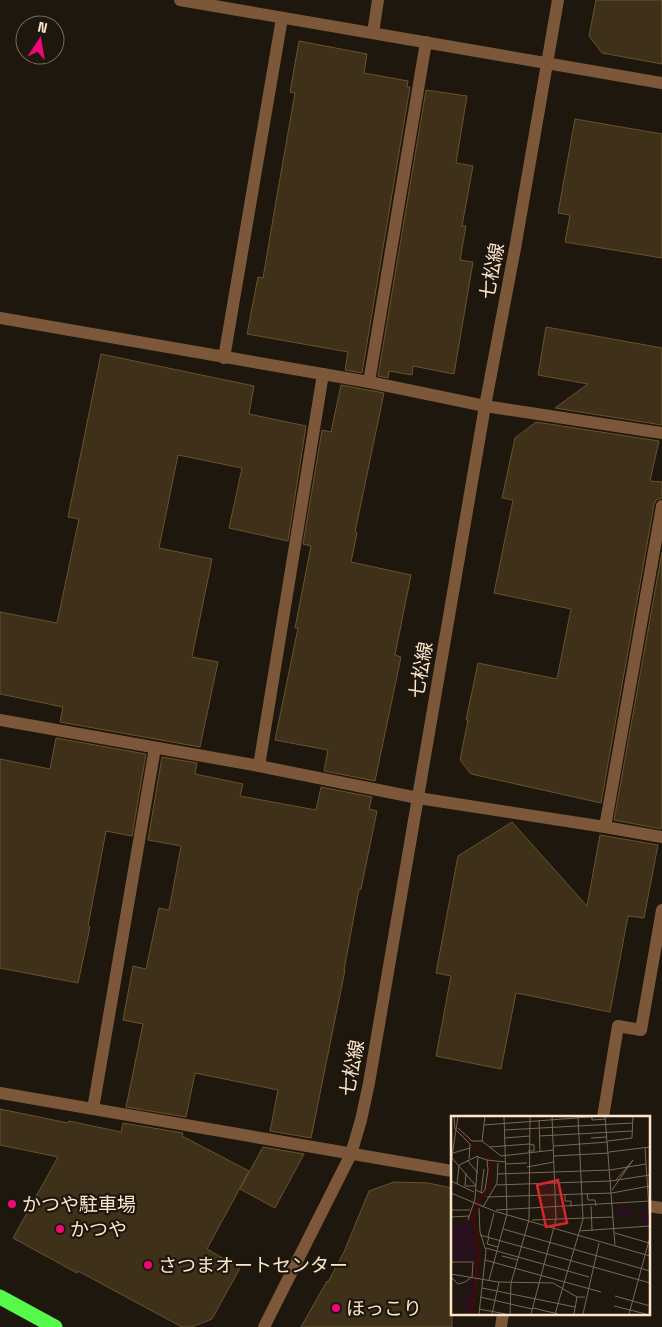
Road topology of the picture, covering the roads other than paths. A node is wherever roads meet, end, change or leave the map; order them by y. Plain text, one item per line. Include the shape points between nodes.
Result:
1 (180, 0) edge
2 (378, 0) edge
3 (558, 0) edge
4 (193, 1) edge
5 (282, 18) junction
6 (373, 33) junction
7 (426, 42) junction
8 (548, 63) junction
9 (662, 83) edge
10 (0, 318) edge
11 (224, 358) junction
12 (323, 374) junction
13 (369, 382) junction
14 (486, 406) junction
15 (662, 434) edge
16 (662, 506) edge
17 (0, 720) edge
18 (155, 748) junction
19 (259, 766) junction
20 (418, 798) junction
21 (605, 827) junction
22 (662, 837) edge
23 (662, 910) edge
24 (0, 1093) edge
25 (93, 1109) junction
26 (602, 1116) edge
27 (351, 1154) junction
28 (451, 1171) edge
29 (0, 1297) edge
30 (503, 1314) edge
31 (55, 1327) edge
32 (264, 1327) edge
33 (501, 1327) edge

1 - 4 street
2 - 6 street
3 - 8 street, 七松線
4 - 5 street
5 - 6 street
5 - 11 street
6 - 7 street
7 - 8 street
7 - 13 street
8 - 9 street
8 - 14 street, 七松線
10 - 11 street
11 - 12 street
12 - 13 street
12 - 19 street
13 - 14 street
14 - 15 street
14 - 20 street, 七松線
16 - 21 street
17 - 18 street
18 - 19 street
18 - 25 street
19 - 20 street
20 - 21 street
20 - 27 street, 七松線 via 369,1083
21 - 22 street
23 - 26 street via 641,1030 618,1026
24 - 25 street
25 - 27 street
27 - 28 street
27 - 32 street, 七松線
29 - 31 highway
30 - 33 street

